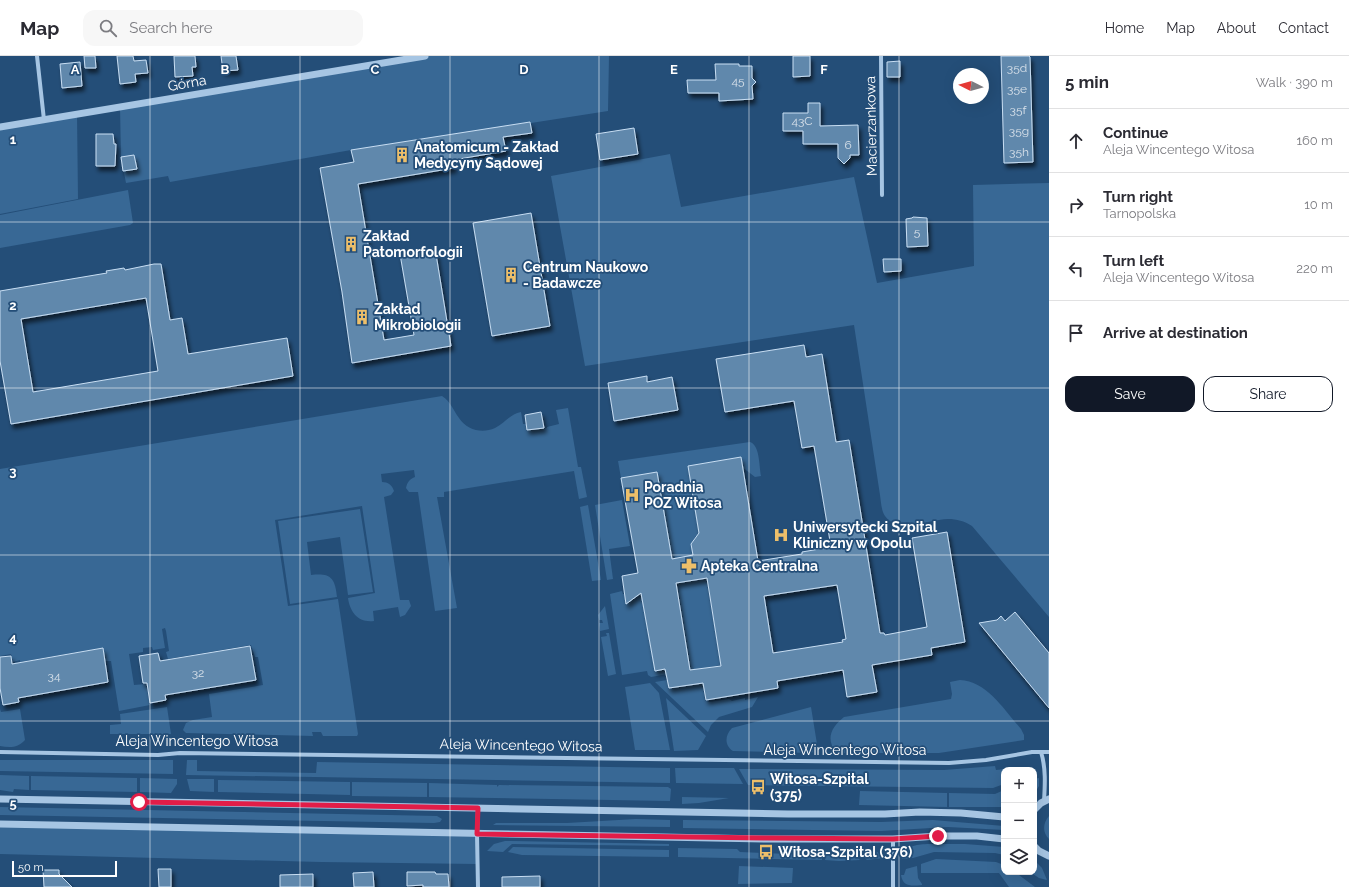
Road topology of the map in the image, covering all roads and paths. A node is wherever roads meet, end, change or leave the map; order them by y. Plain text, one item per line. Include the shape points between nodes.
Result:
1 (37, 56) edge
2 (425, 56) edge
3 (881, 56) edge
4 (44, 120) junction
5 (0, 127) edge
6 (882, 195) dead end
7 (0, 752) edge
8 (1041, 752) junction
9 (1049, 752) edge
10 (0, 799) edge
11 (1047, 800) edge
12 (478, 808) junction
13 (1037, 808) edge
14 (1001, 817) edge
15 (0, 824) edge
16 (477, 834) junction
17 (893, 839) junction
18 (1001, 839) edge
19 (1037, 849) edge
20 (1049, 856) edge
21 (478, 887) edge
22 (893, 887) edge

1 - 4 street
2 - 4 street, Górna
3 - 6 street, Macierzankowa
4 - 5 street, Górna
7 - 8 street, Aleja Wincentego Witosa via 934,763 986,760
8 - 9 street, Aleja Wincentego Witosa
8 - 11 street
10 - 12 street
11 - 13 street
12 - 14 street via 796,814 934,812
12 - 16 street
15 - 16 street
16 - 17 street
16 - 21 street
17 - 18 street via 938,836
17 - 22 street
19 - 20 street

